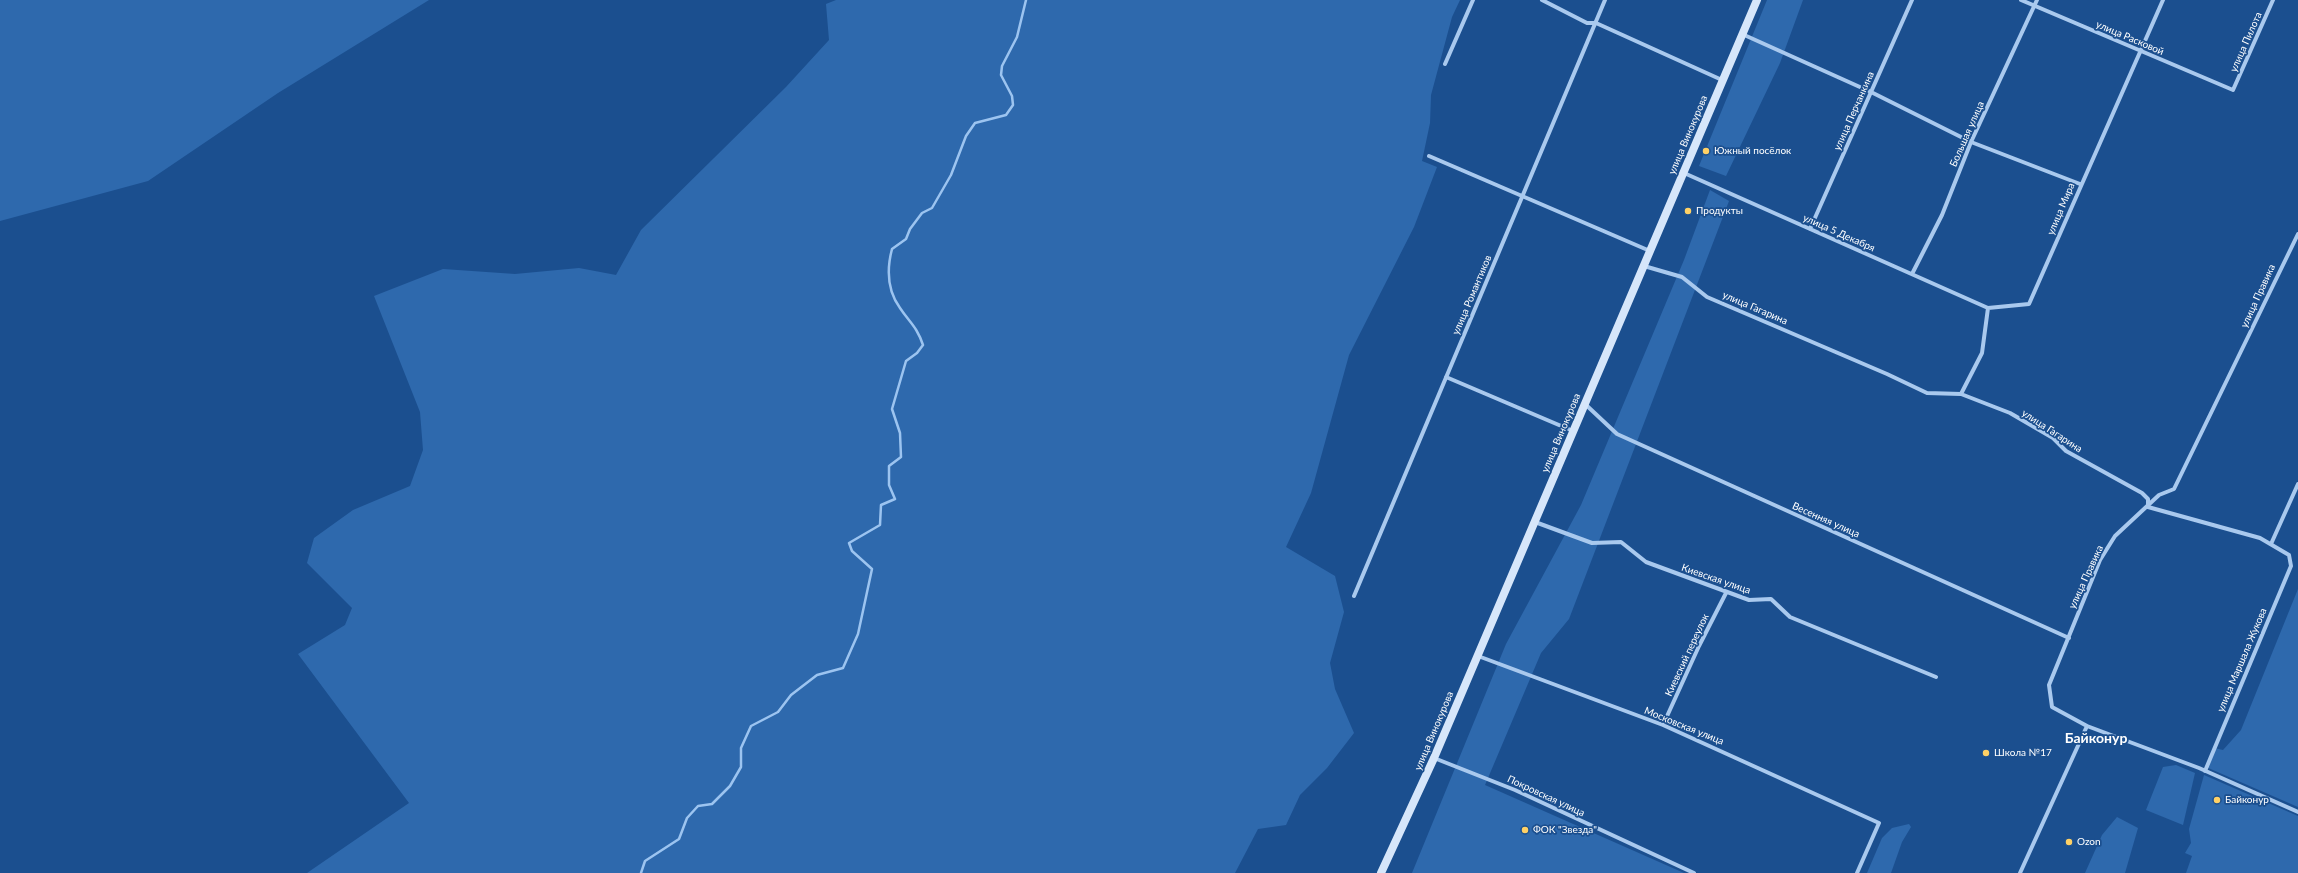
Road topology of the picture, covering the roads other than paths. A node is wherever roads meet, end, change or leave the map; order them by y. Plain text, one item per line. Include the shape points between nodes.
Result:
1 (1473, 0) edge
2 (1542, 0) edge
3 (1605, 0) edge
4 (1757, 0) edge
5 (1912, 0) edge
6 (2021, 0) edge
7 (2037, 0) edge
8 (2163, 0) edge
9 (2273, 0) edge
10 (2035, 6) junction
11 (1596, 23) junction
12 (1742, 34) junction
13 (2141, 52) junction
14 (1445, 64) dead end
15 (1722, 80) junction
16 (2233, 90) joint
17 (1871, 92) junction
18 (1971, 142) junction
19 (1429, 156) dead end
20 (1683, 173) junction
21 (2080, 184) junction
22 (1524, 196) junction
23 (1810, 229) junction
24 (2298, 234) edge
25 (1650, 251) junction
26 (1644, 266) junction
27 (1912, 274) junction
28 (1988, 308) junction
29 (1446, 377) junction
30 (1961, 394) junction
31 (1585, 404) junction
32 (1573, 431) junction
33 (2298, 484) edge
34 (2148, 507) junction
35 (1534, 522) junction
36 (2271, 544) junction
37 (1726, 593) junction
38 (1354, 596) dead end
39 (2069, 638) junction
40 (1477, 656) junction
41 (1936, 676) dead end
42 (1663, 725) junction
43 (2087, 726) junction
44 (1434, 758) junction
45 (2205, 770) junction
46 (2298, 812) edge
47 (1381, 873) edge
48 (1694, 873) edge
49 (1857, 873) edge
50 (2020, 873) edge

1 - 14 street
2 - 11 street via 1587,23
3 - 11 street, улица Романтиков
4 - 12 main road, улица Винокурова
5 - 17 street, улица Перчанкина
6 - 10 street, улица Расковой
7 - 10 street, Большая улица
8 - 13 street, улица Мира
9 - 16 street, улица Пилота
10 - 13 street, улица Расковой
10 - 18 street, Большая улица
11 - 15 street
11 - 22 street, улица Романтиков
12 - 15 main road, улица Винокурова
12 - 17 street
13 - 16 street, улица Расковой
13 - 21 street, улица Мира
15 - 20 main road, улица Винокурова
17 - 18 street
17 - 23 street, улица Перчанкина
18 - 21 street
18 - 27 street, Большая улица via 1942,215
19 - 22 street
20 - 23 street, улица 5 Декабря
20 - 25 main road, улица Винокурова
21 - 28 street, улица Мира via 2029,304
22 - 25 street
22 - 29 street, улица Романтиков
23 - 27 street, улица 5 Декабря
24 - 34 street, улица Правика via 2174,489 2159,495
25 - 26 main road, улица Винокурова
26 - 30 street, улица Гагарина via 1682,277 1707,297 1927,393
26 - 31 main road, улица Винокурова
27 - 28 street, улица 5 Декабря
28 - 30 street via 1982,353
29 - 32 street
29 - 38 street, улица Романтиков
30 - 34 street, улица Гагарина via 2010,413 2053,438 2066,451 2142,493 2148,499
31 - 32 main road, улица Винокурова
31 - 39 street, Весенняя улица via 1617,434
32 - 35 main road, улица Винокурова
33 - 36 street
34 - 36 street via 2260,538
34 - 39 street, улица Правика via 2115,536 2100,560
35 - 37 street, Киевская улица via 1592,543 1621,542 1646,562
35 - 40 main road, улица Винокурова
36 - 45 street, улица Маршала Жукова via 2289,555 2291,566
37 - 41 street, Киевская улица via 1749,600 1771,599 1790,617
37 - 42 street, Киевский переулок
39 - 43 street, улица Правика via 2049,685 2052,707
40 - 42 street, Московская улица
40 - 44 main road, улица Винокурова
42 - 49 street, Московская улица via 1879,823
43 - 45 street
43 - 50 street
44 - 47 main road, улица Винокурова
44 - 48 street, Покровская улица via 1514,790
45 - 46 street

